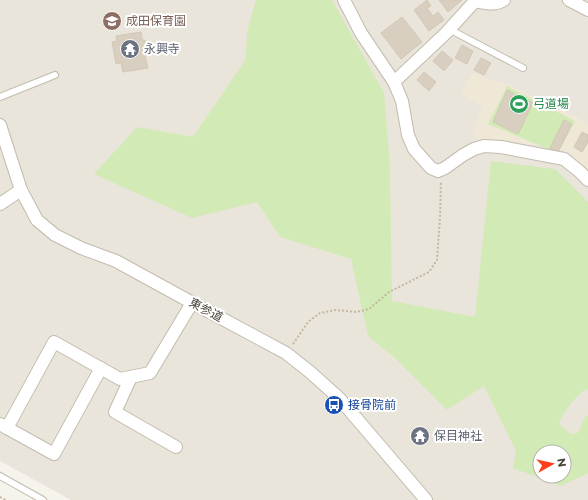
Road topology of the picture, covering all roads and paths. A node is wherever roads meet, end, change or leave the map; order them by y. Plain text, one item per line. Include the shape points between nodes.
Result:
1 (344, 0) edge
2 (475, 0) edge
3 (504, 0) edge
4 (569, 0) edge
5 (588, 10) edge
6 (449, 29) junction
7 (523, 68) dead end
8 (55, 75) dead end
9 (394, 82) junction
10 (0, 97) edge
11 (0, 125) edge
12 (441, 170) junction
13 (588, 180) edge
14 (21, 190) junction
15 (0, 204) edge
16 (192, 303) junction
17 (286, 353) junction
18 (101, 368) junction
19 (132, 377) junction
20 (4, 426) edge
21 (176, 447) dead end
22 (0, 476) edge
23 (1, 497) edge
24 (6, 500) edge
25 (43, 500) edge
26 (426, 500) edge

1 - 9 street via 361,33
2 - 3 street via 494,4
2 - 6 street
4 - 5 street
6 - 7 lane
6 - 9 street
8 - 10 lane
9 - 12 street via 402,101 408,135 414,149 431,168
11 - 14 street, 東参道
12 - 13 street via 462,154 474,149 484,146 501,147 564,159
12 - 17 path via 437,260 429,272 389,292 368,308 356,312 320,312 308,322
14 - 15 street
14 - 16 street, 東参道 via 37,220 55,235 116,261
16 - 17 street, 東参道
16 - 19 street via 150,373
17 - 26 street, 東参道 via 339,398
18 - 19 street via 120,379
18 - 20 street via 54,342
18 - 20 street via 54,454
19 - 21 street via 115,412
22 - 25 lane
23 - 24 path

